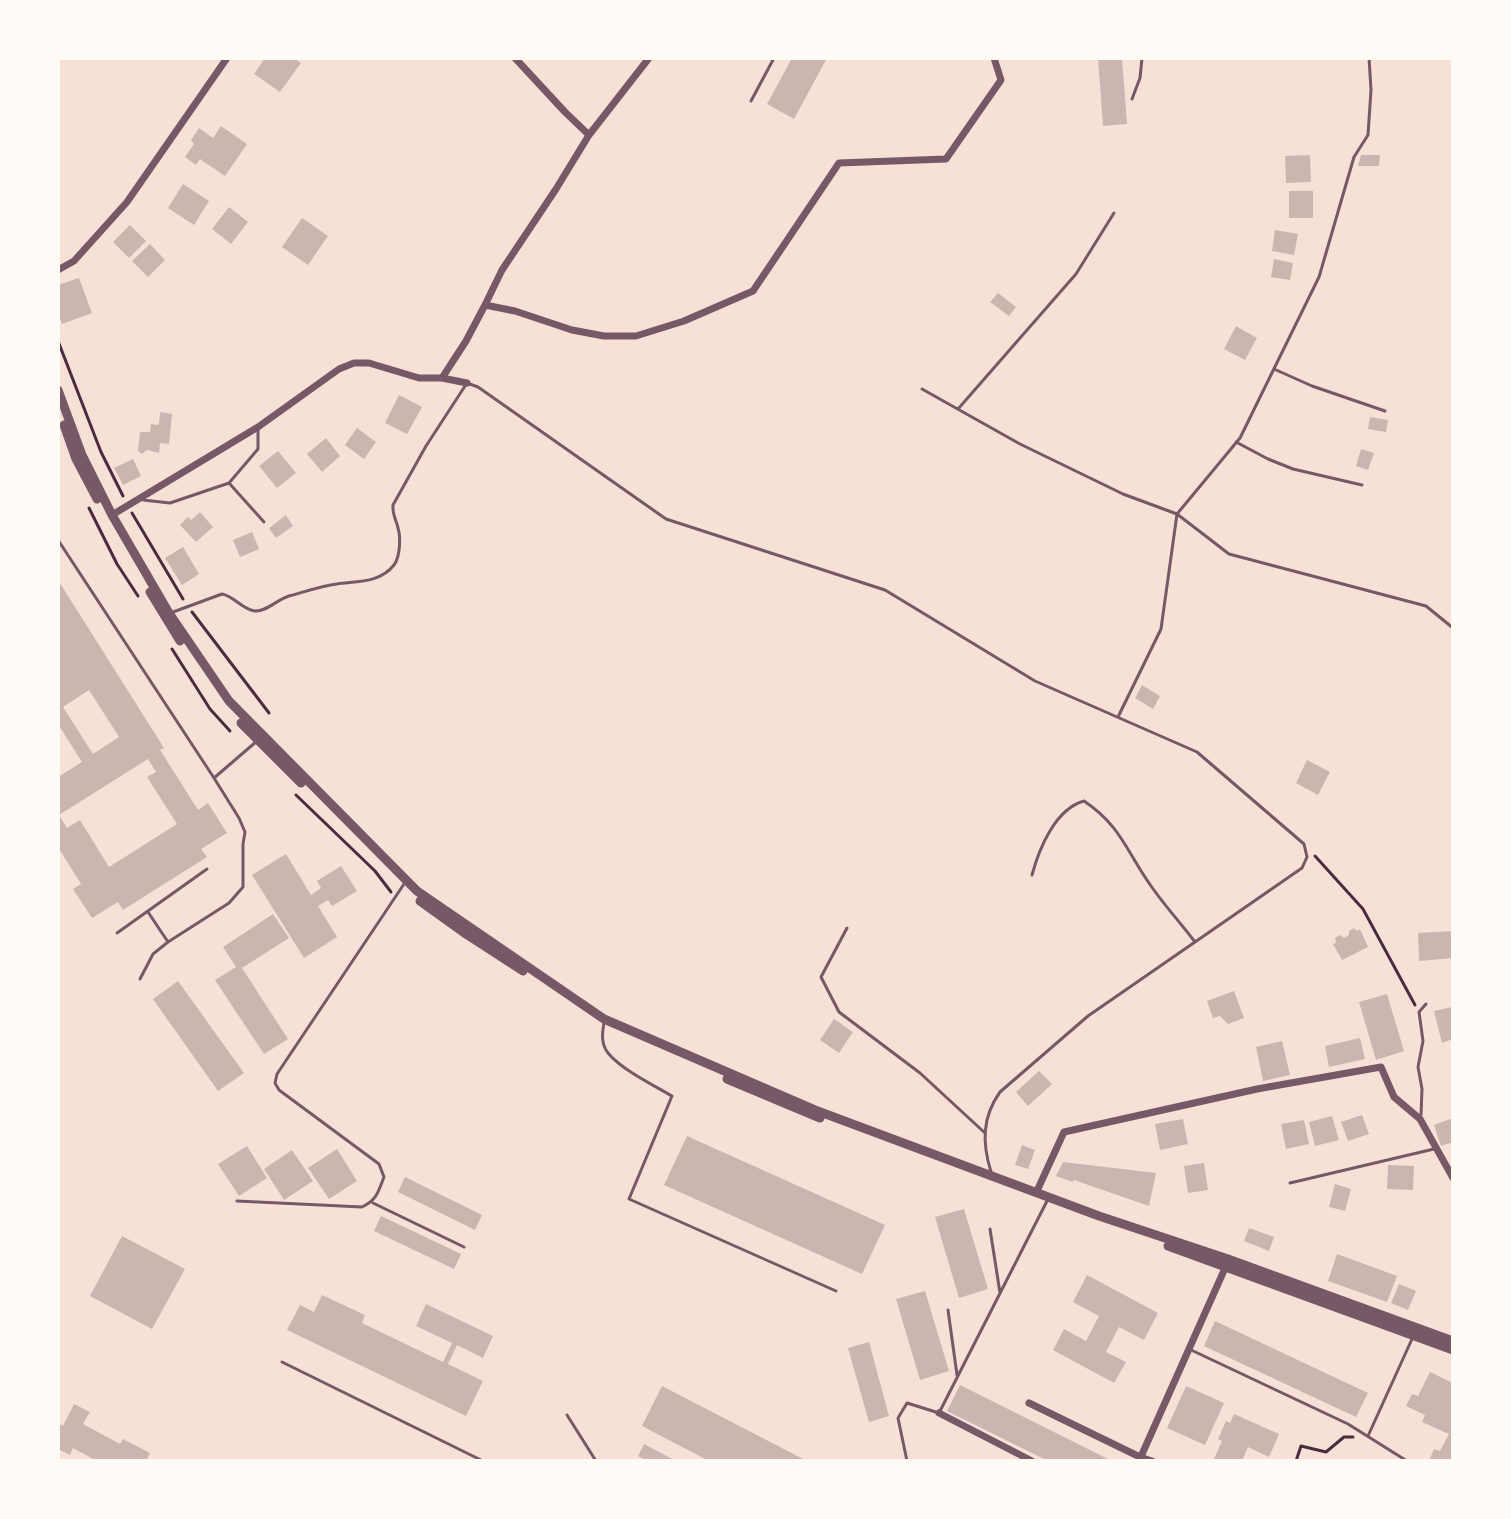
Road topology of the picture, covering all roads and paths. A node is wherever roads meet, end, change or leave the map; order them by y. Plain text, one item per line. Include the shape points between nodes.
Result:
1 (227, 58) edge
2 (515, 58) edge
3 (649, 58) edge
4 (774, 58) edge
5 (994, 58) edge
6 (1142, 58) edge
7 (1369, 58) edge
8 (1132, 99) dead end
9 (751, 101) dead end
10 (589, 135) junction
11 (1114, 213) dead end
12 (58, 270) edge
13 (485, 305) junction
14 (58, 341) edge
15 (1274, 369) junction
16 (442, 378) junction
17 (467, 383) junction
18 (922, 389) dead end
19 (58, 390) edge
20 (958, 409) junction
21 (62, 411) edge
22 (1385, 411) dead end
23 (258, 427) junction
24 (1236, 442) junction
25 (229, 483) junction
26 (1362, 485) dead end
27 (141, 499) junction
28 (128, 506) junction
29 (1177, 514) junction
30 (112, 515) junction
31 (264, 522) dead end
32 (58, 540) edge
33 (188, 607) junction
34 (169, 613) junction
35 (1453, 628) edge
36 (269, 713) dead end
37 (1118, 717) junction
38 (260, 738) junction
39 (214, 778) junction
40 (294, 793) dead end
41 (1304, 844) junction
42 (207, 869) dead end
43 (1032, 875) dead end
44 (405, 884) junction
45 (395, 898) junction
46 (147, 912) junction
47 (847, 928) dead end
48 (117, 933) dead end
49 (168, 942) junction
50 (1195, 942) junction
51 (140, 979) dead end
52 (1426, 1004) dead end
53 (1419, 1012) junction
54 (604, 1021) junction
55 (1420, 1119) junction
56 (985, 1133) junction
57 (1437, 1148) junction
58 (992, 1177) junction
59 (1453, 1178) edge
60 (1290, 1183) dead end
61 (1036, 1193) junction
62 (1047, 1200) junction
63 (237, 1201) dead end
64 (372, 1202) junction
65 (990, 1229) dead end
66 (464, 1247) dead end
67 (1227, 1262) junction
68 (836, 1291) dead end
69 (1000, 1293) junction
70 (948, 1310) dead end
71 (1415, 1332) junction
72 (1453, 1341) edge
73 (1189, 1349) junction
74 (1453, 1350) edge
75 (282, 1362) dead end
76 (957, 1375) junction
77 (1029, 1403) dead end
78 (939, 1413) junction
79 (567, 1415) dead end
80 (1368, 1436) junction
81 (1140, 1459) edge
82 (483, 1461) edge
83 (596, 1461) edge
84 (907, 1461) edge
85 (1032, 1461) edge
86 (1152, 1461) edge
87 (1296, 1461) edge
88 (1407, 1461) edge

1 - 12 street via 127,202 74,261
2 - 10 street
3 - 10 street
4 - 9 lane
5 - 13 street via 1001,80 946,159 839,163 753,291 636,336 572,330
6 - 8 lane
7 - 15 lane via 1368,135 1354,157 1319,277
10 - 13 street
11 - 20 lane via 1076,274
13 - 16 street
14 - 28 path
15 - 22 lane
15 - 24 lane
16 - 17 street
16 - 23 street via 354,363
17 - 33 lane via 393,505 399,549 396,563 380,577 284,598 254,611 225,594
17 - 37 lane via 666,519 885,590 1035,681
18 - 20 lane
19 - 21 street
20 - 29 lane via 1123,494
21 - 30 street
21 - 38 street via 76,459 163,616 225,706
23 - 25 lane via 258,449
23 - 27 street
24 - 26 lane via 1293,469
24 - 29 lane
25 - 27 lane via 170,503
25 - 31 lane
27 - 28 street
28 - 30 street
28 - 33 path
29 - 35 lane via 1229,554 1426,606
29 - 37 lane via 1161,629
30 - 34 street
32 - 39 lane
33 - 34 lane
33 - 36 path
34 - 38 street
37 - 41 lane via 1197,752
38 - 39 lane
38 - 44 street
39 - 49 lane via 245,832 243,887 229,903
40 - 45 path via 375,871
41 - 50 lane via 1307,857 1302,868
41 - 53 path via 1363,909
42 - 46 lane
43 - 50 lane via 1051,829 1069,808 1084,801 1112,823 1148,883
44 - 45 lane
44 - 54 street
45 - 64 lane via 275,1083 379,1164 384,1177
46 - 48 lane
46 - 49 lane
47 - 56 lane via 821,977 839,1012 920,1073
49 - 51 lane via 153,954
50 - 56 lane via 1088,1016 1000,1092 990,1106
52 - 53 lane
53 - 55 lane
54 - 58 street
54 - 62 street via 794,1109
54 - 68 lane via 607,1052 672,1096 629,1199
55 - 57 street
55 - 61 street via 1394,1097 1381,1067 1257,1089 1064,1132
56 - 58 lane
57 - 59 street
57 - 60 lane
58 - 61 street
61 - 62 street
62 - 67 street
62 - 69 lane
63 - 64 lane via 362,1207
64 - 66 lane
65 - 69 lane
67 - 71 street
67 - 73 street
69 - 76 lane
70 - 76 lane
71 - 72 street
71 - 74 street
71 - 80 lane
73 - 80 lane
73 - 81 street
75 - 82 lane
76 - 78 lane
77 - 81 street
78 - 84 lane via 907,1403 898,1418
78 - 85 street
79 - 83 lane
80 - 87 path via 1344,1437 1326,1452 1301,1446
80 - 88 lane
81 - 86 street

